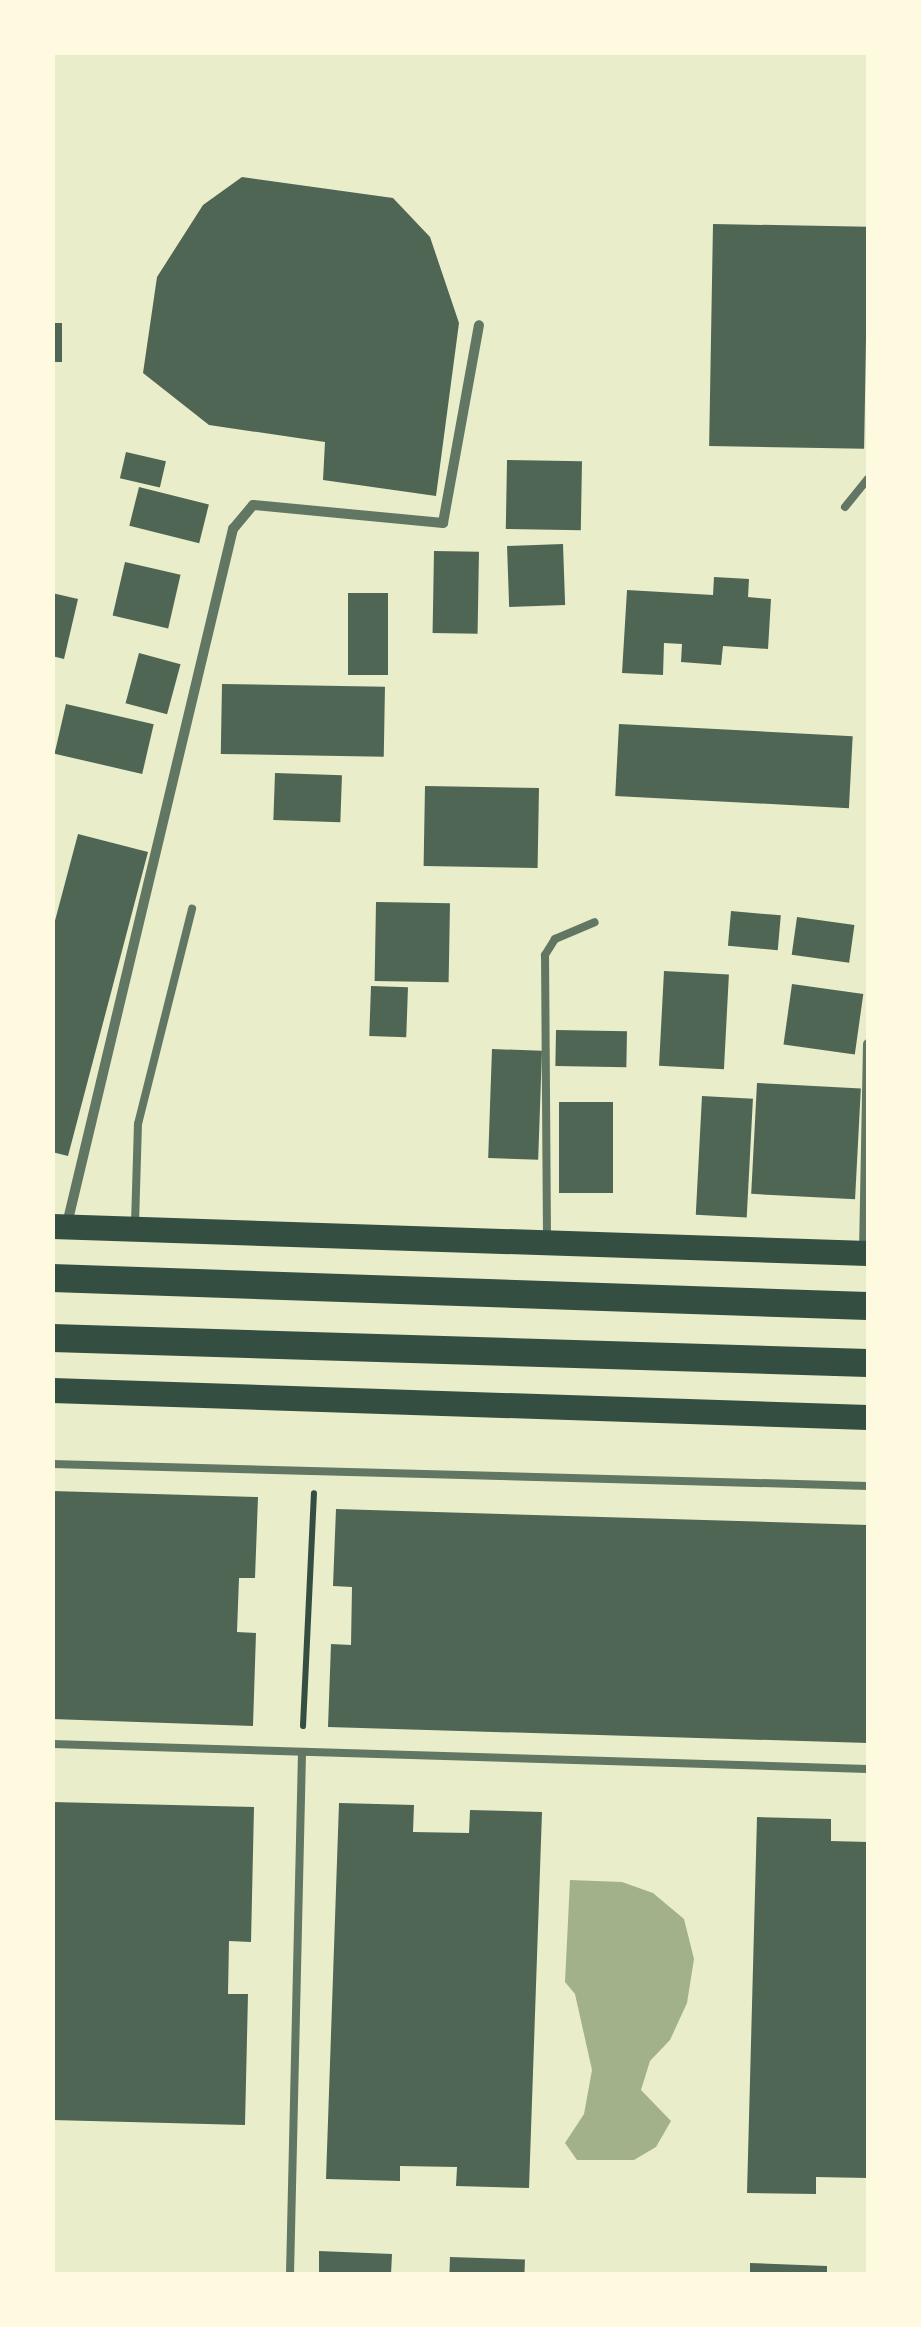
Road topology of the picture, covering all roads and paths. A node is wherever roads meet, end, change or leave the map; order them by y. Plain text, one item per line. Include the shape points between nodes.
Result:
1 (479, 325) dead end
2 (868, 479) edge
3 (845, 507) dead end
4 (192, 910) dead end
5 (595, 922) dead end
6 (868, 1044) edge
7 (59, 1226) edge
8 (135, 1228) junction
9 (548, 1242) junction
10 (866, 1253) edge
11 (52, 1278) edge
12 (868, 1306) edge
13 (52, 1338) edge
14 (868, 1364) edge
15 (52, 1390) edge
16 (868, 1417) edge
17 (52, 1464) edge
18 (868, 1486) edge
19 (312, 1560) dead end
20 (52, 1744) edge
21 (302, 1752) junction
22 (868, 1769) edge
23 (290, 2274) edge

1 - 7 street via 443,524 253,506 233,530
2 - 3 lane
4 - 8 lane via 138,1124
5 - 9 lane via 555,939 545,955
6 - 10 street
7 - 8 main road
8 - 9 main road
9 - 10 main road
11 - 12 highway
13 - 14 highway
15 - 16 main road
17 - 18 lane
19 - 21 path
20 - 21 lane
21 - 22 lane
21 - 23 lane

